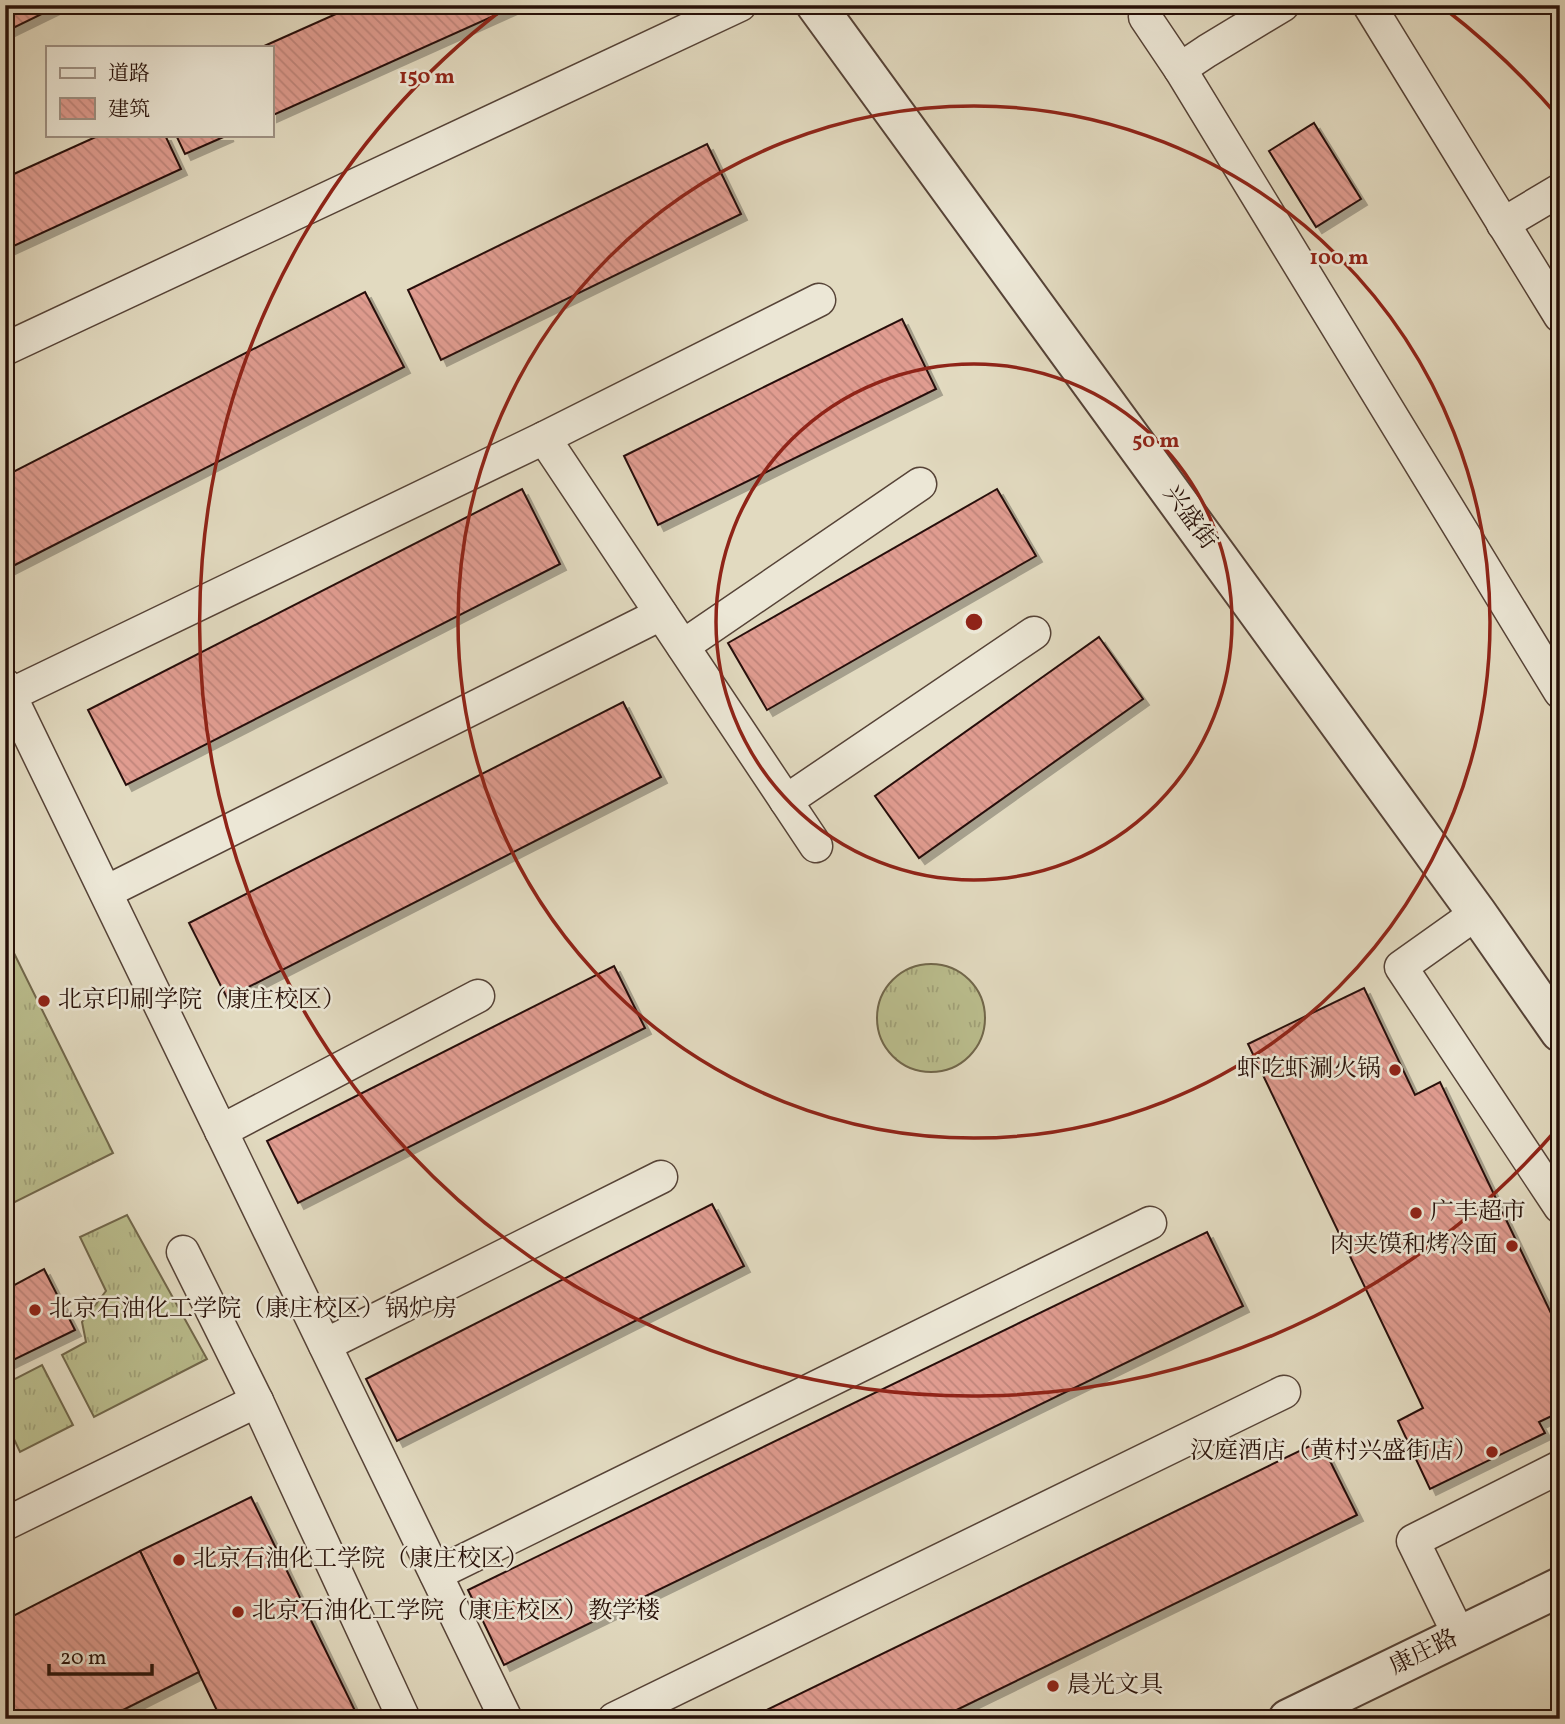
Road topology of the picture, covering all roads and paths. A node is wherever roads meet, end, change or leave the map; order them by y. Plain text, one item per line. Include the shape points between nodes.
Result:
1 (740, 5) edge
2 (816, 5) edge
3 (1146, 5) edge
4 (1283, 5) edge
5 (1369, 5) edge
6 (1180, 69) junction
7 (1560, 190) edge
8 (1503, 224) junction
9 (819, 300) dead end
10 (1560, 316) edge
11 (5, 349) edge
12 (544, 438) junction
13 (920, 484) dead end
14 (661, 614) junction
15 (1034, 632) dead end
16 (682, 646) junction
17 (8, 690) edge
18 (1560, 692) edge
19 (786, 801) junction
20 (816, 846) dead end
21 (106, 892) junction
22 (1476, 913) junction
23 (478, 996) dead end
24 (1560, 1032) edge
25 (221, 1131) junction
26 (662, 1177) dead end
27 (1560, 1207) edge
28 (1150, 1223) dead end
29 (183, 1252) dead end
30 (325, 1345) junction
31 (1284, 1392) dead end
32 (257, 1401) junction
33 (1560, 1467) edge
34 (5, 1524) edge
35 (436, 1574) junction
36 (1560, 1587) edge
37 (1459, 1635) junction
38 (404, 1719) edge
39 (506, 1719) edge
40 (614, 1719) edge
41 (1288, 1719) edge

1 - 11 street
2 - 22 street, 兴盛街
3 - 6 street via 1145,17
4 - 6 street
5 - 8 street
6 - 18 street
7 - 8 street
8 - 10 street
9 - 12 street
12 - 14 street
12 - 17 street
13 - 16 street
14 - 16 street
14 - 21 street
15 - 19 street
16 - 19 street
17 - 21 street
19 - 20 street
21 - 25 street
22 - 24 street, 兴盛街
22 - 27 street via 1401,967
23 - 25 street
25 - 30 street
26 - 30 street
28 - 35 street
29 - 32 street
30 - 35 street
31 - 40 street
32 - 34 street
32 - 38 street
33 - 37 street via 1413,1541
35 - 39 street
36 - 37 street, 康庄路
37 - 41 street, 康庄路

